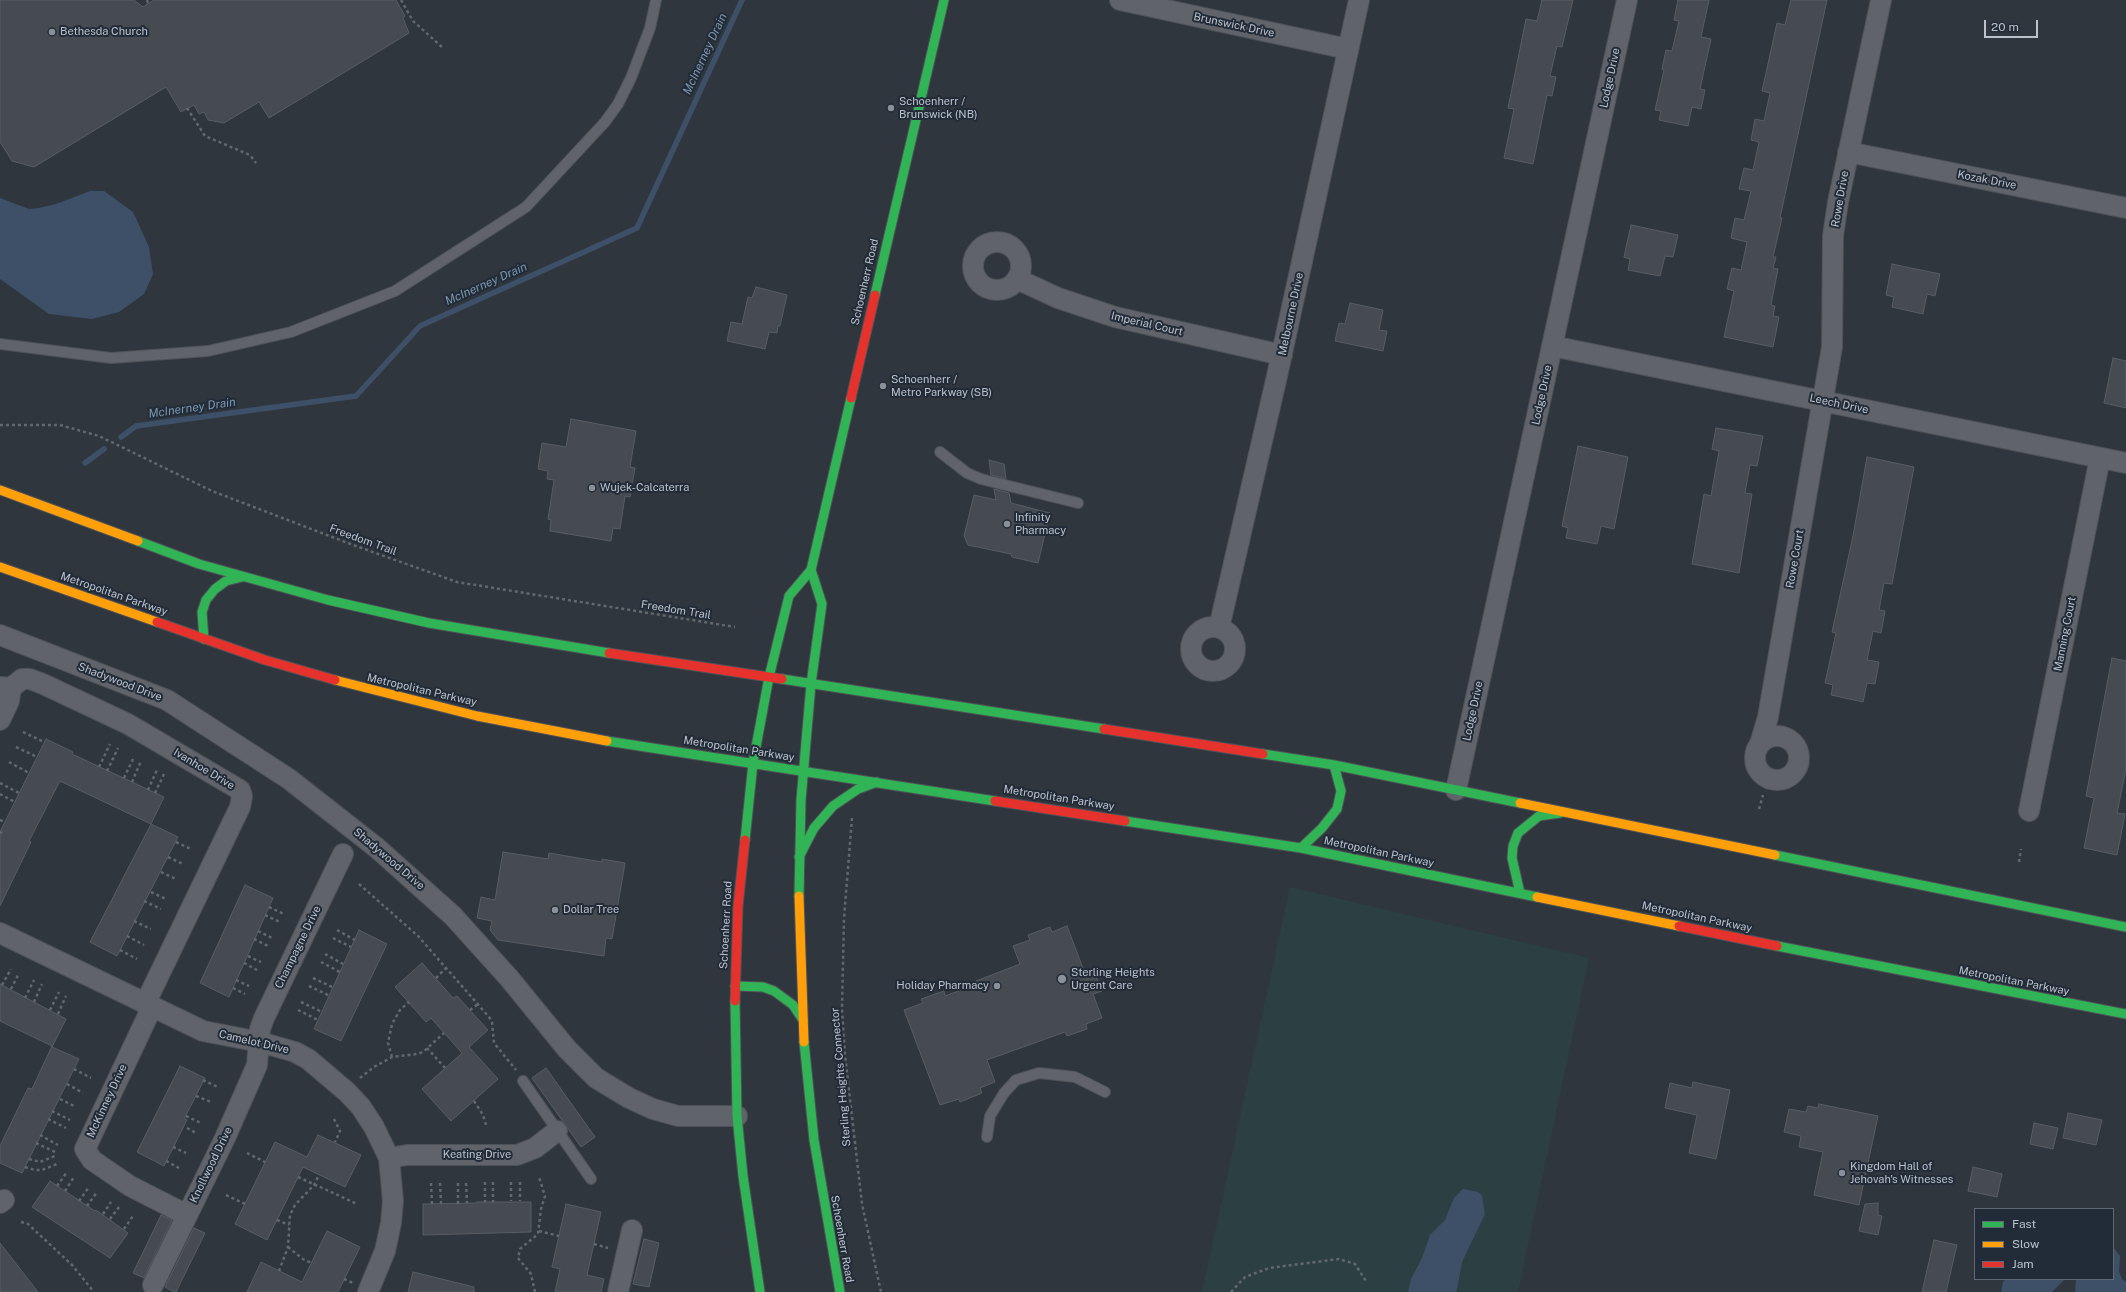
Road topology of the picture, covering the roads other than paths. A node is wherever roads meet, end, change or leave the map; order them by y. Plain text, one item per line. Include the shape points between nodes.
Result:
1 (656, 0) edge
2 (944, 0) edge
3 (1120, 0) edge
4 (1359, 0) edge
5 (1627, 0) edge
6 (1880, 0) edge
7 (1348, 50) junction
8 (1848, 152) junction
9 (2126, 208) edge
10 (1017, 278) dead end
11 (0, 344) edge
12 (1552, 346) junction
13 (1282, 355) junction
14 (1822, 401) junction
15 (940, 452) dead end
16 (2100, 458) junction
17 (2126, 463) edge
18 (0, 490) edge
19 (1078, 503) dead end
20 (0, 567) edge
21 (811, 570) junction
22 (242, 577) junction
23 (1219, 628) dead end
24 (0, 635) edge
25 (204, 640) junction
26 (769, 677) junction
27 (811, 684) junction
28 (5, 687) edge
29 (1768, 717) junction
30 (0, 720) edge
31 (1786, 738) junction
32 (1760, 744) junction
33 (753, 763) junction
34 (1334, 765) junction
35 (803, 771) junction
36 (877, 782) junction
37 (1456, 790) junction
38 (2029, 811) dead end
39 (1565, 812) junction
40 (1301, 848) junction
41 (343, 854) dead end
42 (799, 857) junction
43 (1520, 893) junction
44 (2126, 927) edge
45 (0, 932) edge
46 (735, 986) junction
47 (149, 1005) junction
48 (2126, 1014) edge
49 (803, 1020) junction
50 (260, 1042) junction
51 (520, 1077) road end
52 (1105, 1092) dead end
53 (737, 1116) junction
54 (557, 1131) junction
55 (987, 1137) dead end
56 (389, 1158) junction
57 (591, 1179) dead end
58 (187, 1215) junction
59 (632, 1230) dead end
60 (154, 1285) dead end
61 (368, 1292) edge
62 (618, 1292) edge
63 (760, 1292) edge
64 (840, 1292) edge

1 - 11 lane via 650,28 631,78 618,104 605,122 526,207 395,290 291,332 208,351 111,358
2 - 21 main road, Schoenherr Road
3 - 7 street, Brunswick Drive
4 - 7 street, Melbourne Drive
5 - 12 street, Lodge Drive
6 - 8 street, Rowe Drive
7 - 13 street, Melbourne Drive
8 - 9 street, Kozak Drive
8 - 14 street, Rowe Drive via 1833,236 1832,347
10 - 13 street, Imperial Court via 1058,298 1100,312
12 - 14 street, Leech Drive
12 - 37 street, Lodge Drive
13 - 23 street, Melbourne Drive
14 - 16 street, Leech Drive
14 - 29 street, Rowe Court
15 - 19 lane via 967,473 981,479
16 - 17 street, Leech Drive
16 - 38 street, Manning Court
18 - 22 main road via 159,550
20 - 25 main road, Metropolitan Parkway
21 - 26 main road, Schoenherr Road via 790,596
21 - 27 main road, Schoenherr Road via 822,604
22 - 25 main road via 215,589 206,600 202,612
22 - 26 main road via 328,600 474,632
24 - 53 street, Shadywood Drive via 167,700 289,779 382,852 453,916 510,978 567,1050 596,1078 653,1110 671,1115 695,1118
25 - 33 main road, Metropolitan Parkway via 372,691 469,714 583,737
26 - 27 main road
26 - 33 main road, Schoenherr Road
27 - 34 main road
27 - 35 main road, Schoenherr Road
28 - 30 street via 9,701
28 - 47 street, Ivanhoe Drive via 22,679 43,684 128,724 240,790 240,807
29 - 31 street, Rowe Court via 1775,730
29 - 32 street, Rowe Court
31 - 32 street via 1772,736
31 - 32 street, Rowe Court via 1796,747 1799,760 1793,773 1780,779 1773,779 1760,772 1755,758
33 - 35 main road, Metropolitan Parkway
33 - 46 main road, Schoenherr Road via 738,906
34 - 37 main road
34 - 40 main road via 1341,791 1337,809
35 - 36 main road, Metropolitan Parkway
35 - 42 main road, Schoenherr Road
36 - 40 main road, Metropolitan Parkway
36 - 42 main road via 858,788 833,806 814,828
37 - 39 main road
39 - 43 main road via 1539,816 1518,833 1512,858
39 - 44 main road
40 - 43 main road, Metropolitan Parkway
41 - 50 street, Champagne Drive via 264,1018 260,1029
42 - 49 main road, Schoenherr Road
43 - 48 main road, Metropolitan Parkway via 1809,953
45 - 47 street, Camelot Drive
46 - 49 main road via 764,987 774,991 793,1005
46 - 53 main road, Schoenherr Road
47 - 50 street, Camelot Drive via 203,1031
47 - 58 street, McKinney Drive via 85,1149 92,1160 130,1186
49 - 64 main road, Schoenherr Road via 814,1140
50 - 56 street, Camelot Drive via 295,1052 332,1077 361,1107
50 - 58 street, Knollwood Drive via 257,1065
51 - 54 lane
52 - 55 lane via 1074,1077 1039,1073 1016,1080 1004,1093 990,1116
53 - 63 main road, Schoenherr Road
54 - 56 street, Keating Drive via 535,1148 517,1155 407,1155
54 - 57 lane
56 - 61 street, Camelot Drive via 393,1201 391,1223 386,1251
58 - 60 street, Knollwood Drive
59 - 62 street

